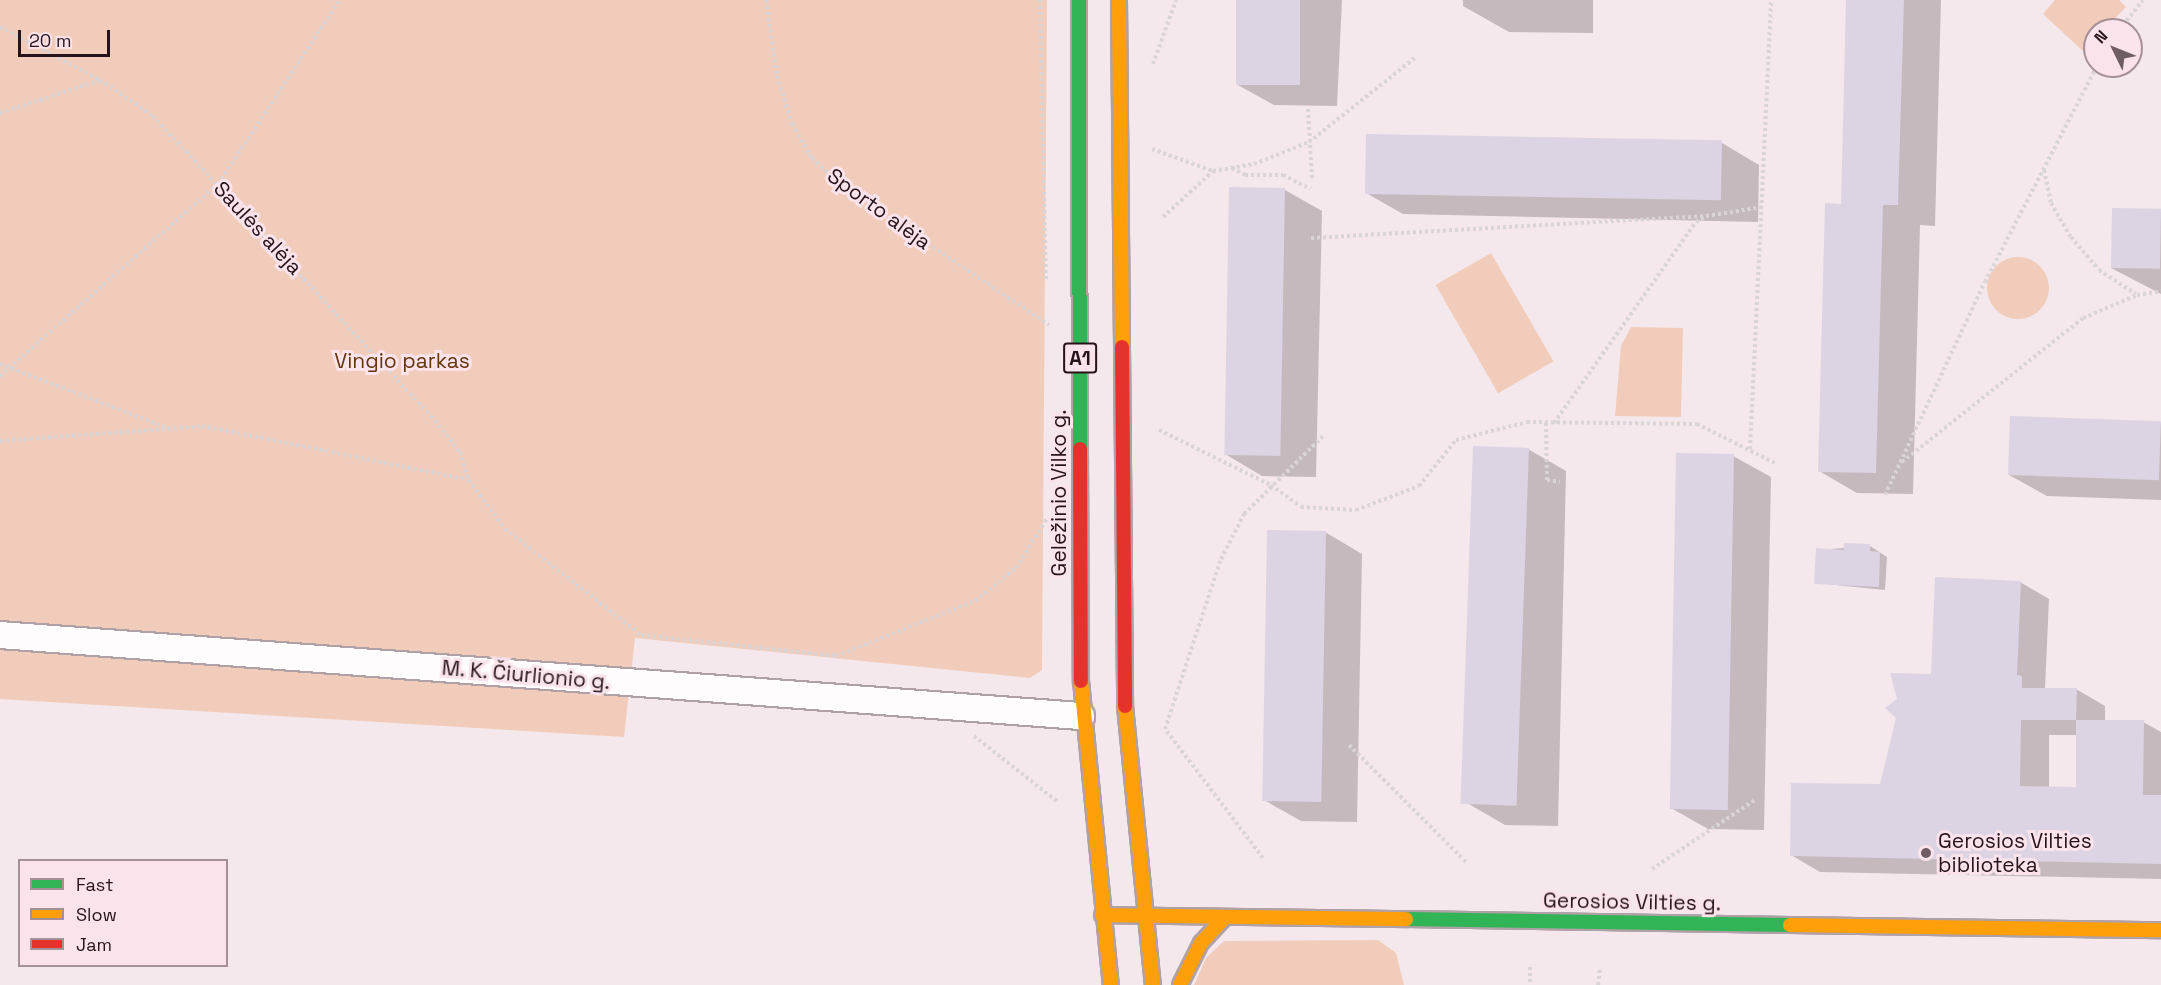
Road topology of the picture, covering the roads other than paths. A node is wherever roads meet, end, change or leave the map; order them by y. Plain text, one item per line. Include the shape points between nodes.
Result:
1 (1079, 0) edge
2 (1119, 0) edge
3 (0, 635) edge
4 (1080, 716) junction
5 (1102, 915) junction
6 (1147, 916) junction
7 (1224, 918) junction
8 (2161, 930) edge
9 (1111, 985) edge
10 (1154, 985) edge
11 (1180, 985) edge

1 - 4 main road, Geležinio Vilko g. / A1
2 - 6 main road, A1 via 1125,714
3 - 4 street, M. K. Čiurlionio g.
4 - 5 main road, Geležinio Vilko g. / A1
5 - 6 main road, Gerosios Vilties g.
5 - 9 main road, Geležinio Vilko g. / A1
6 - 7 main road, Gerosios Vilties g.
6 - 10 main road, A1
7 - 8 main road, Gerosios Vilties g.
7 - 11 main road via 1201,943

